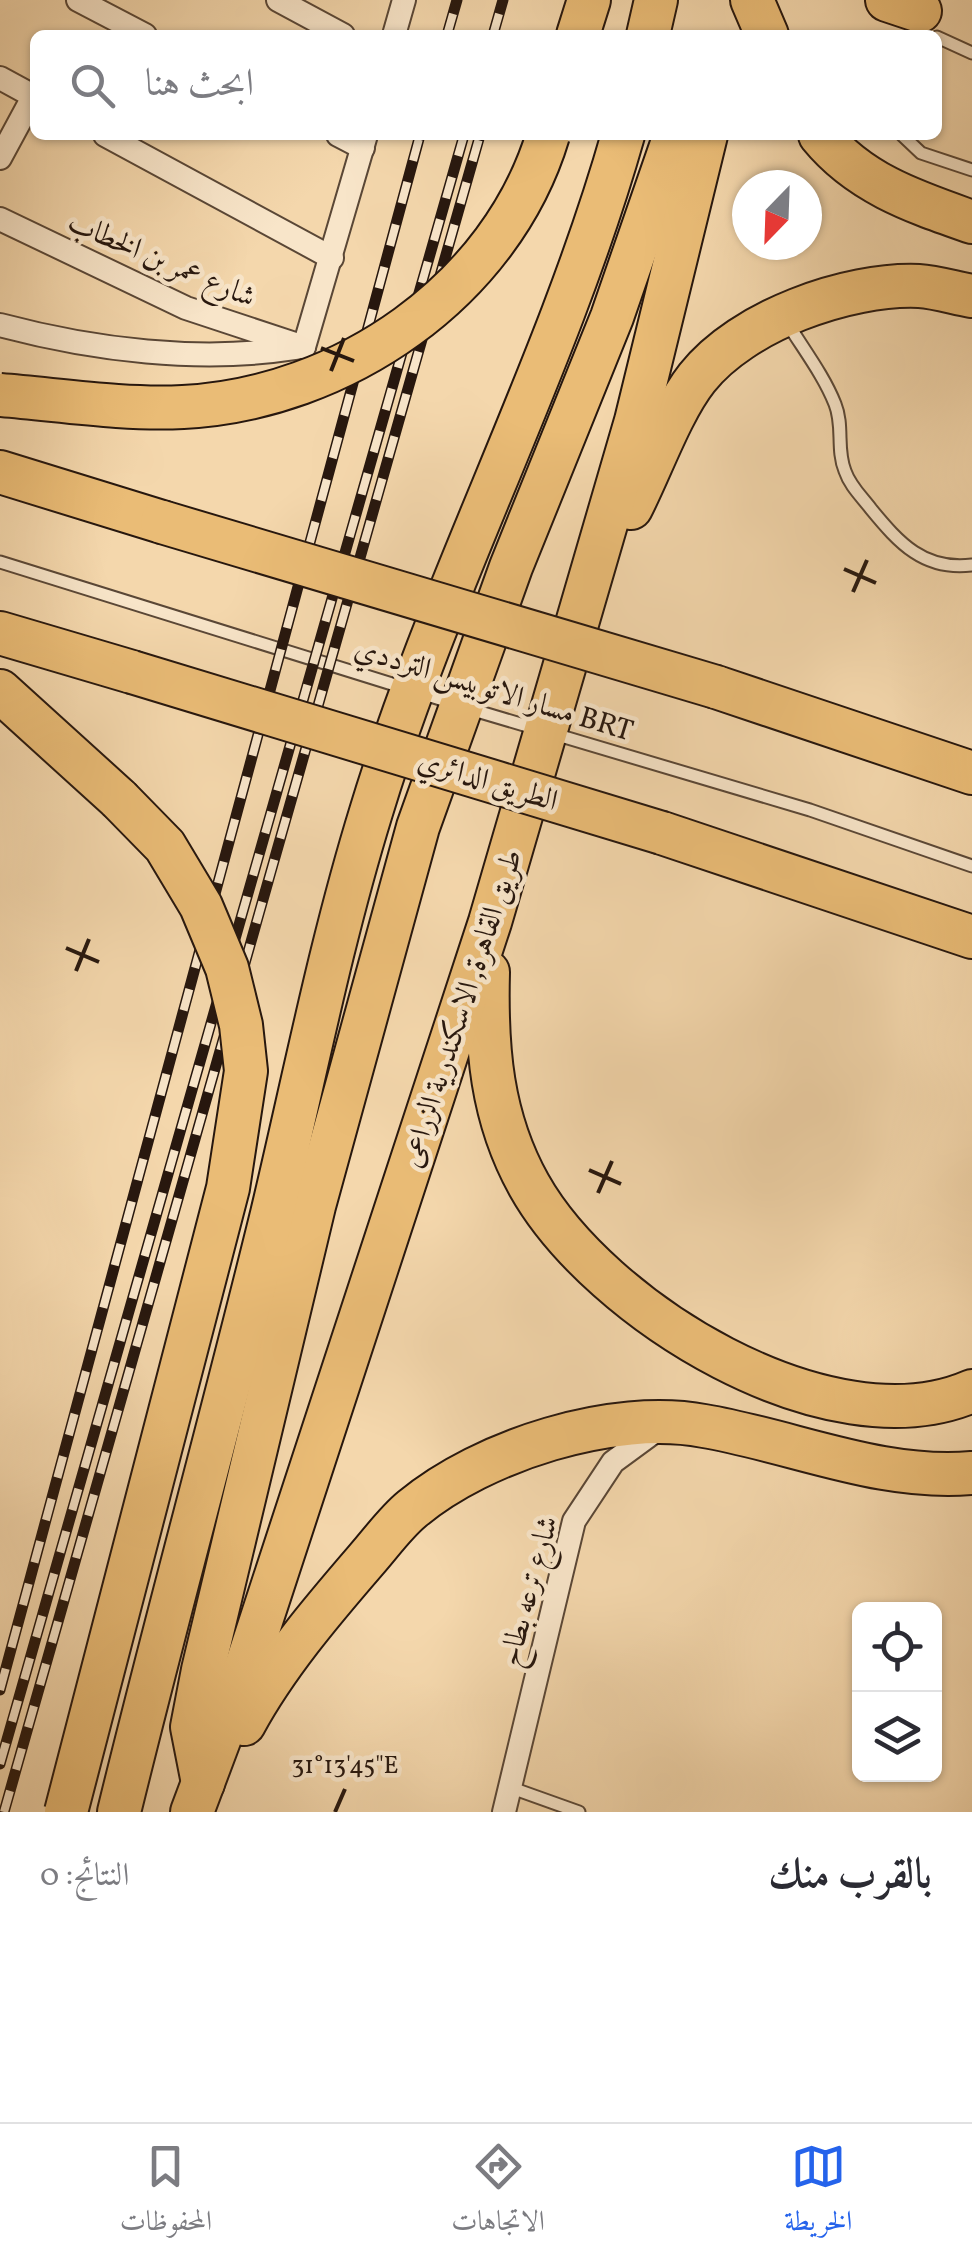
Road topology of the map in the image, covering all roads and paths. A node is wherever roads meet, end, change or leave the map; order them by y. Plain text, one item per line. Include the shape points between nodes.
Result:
1 (78, 0) edge
2 (132, 0) edge
3 (278, 0) edge
4 (404, 0) edge
5 (589, 0) edge
6 (656, 0) edge
7 (738, 0) edge
8 (752, 0) edge
9 (118, 29) edge
10 (334, 30) edge
11 (395, 30) edge
12 (580, 30) edge
13 (649, 30) edge
14 (731, 30) edge
15 (766, 30) edge
16 (942, 33) edge
17 (972, 53) edge
18 (0, 78) edge
19 (30, 95) edge
20 (30, 104) edge
21 (115, 140) edge
22 (546, 140) edge
23 (621, 140) edge
24 (673, 140) edge
25 (705, 140) edge
26 (824, 140) edge
27 (907, 140) edge
28 (364, 141) edge
29 (0, 158) edge
30 (972, 170) edge
31 (0, 219) edge
32 (972, 222) edge
33 (332, 258) junction
34 (972, 296) edge
35 (783, 315) junction
36 (0, 325) edge
37 (304, 347) junction
38 (0, 395) edge
39 (0, 472) edge
40 (0, 562) edge
41 (972, 565) edge
42 (586, 598) junction
43 (0, 633) edge
44 (0, 691) edge
45 (916, 751) junction
46 (972, 758) edge
47 (972, 773) edge
48 (972, 866) edge
49 (490, 922) junction
50 (964, 938) edge
51 (972, 1390) edge
52 (670, 1422) junction
53 (972, 1472) edge
54 (509, 1787) junction
55 (197, 1802) edge
56 (66, 1812) edge
57 (119, 1812) edge
58 (504, 1812) edge
59 (580, 1812) edge

1 - 9 street
2 - 9 street
3 - 10 street
4 - 11 street
5 - 12 highway
6 - 13 highway
7 - 14 highway
8 - 15 highway
16 - 17 lane
18 - 19 street
20 - 29 street
21 - 33 street
22 - 38 highway, bridge via 516,206 450,290 392,337 327,373 257,396 186,406
23 - 57 highway via 551,344 465,550 372,808 328,960 272,1214
24 - 55 highway via 418,827 314,1206 202,1670 192,1727
25 - 42 highway, طريق القاهرة, الاسكندرية الزراعى
26 - 32 highway via 876,185
27 - 30 lane via 921,153
28 - 33 street
31 - 37 street, شارع عمر بن الخطاب via 186,308
33 - 37 street
34 - 35 highway via 918,286 846,296
35 - 41 lane via 835,404 850,483 901,545 950,566
35 - 42 highway via 729,346 696,379
36 - 37 street via 78,346 253,355
39 - 45 highway, bridge
40 - 48 lane, مسار الاتوبيس الترددي BRT via 810,810
42 - 49 highway, طريق القاهرة, الاسكندرية الزراعى
43 - 50 highway, الطريق الدائري, bridge via 662,833
44 - 56 highway, bridge via 164,846 201,906 226,968 246,1072 228,1188
45 - 46 highway
45 - 47 highway
49 - 51 highway via 486,1038 500,1113 528,1183 571,1246 659,1319 766,1378 897,1409
49 - 55 highway, طريق القاهرة, الاسكندرية الزراعى
52 - 53 highway via 892,1470
52 - 54 street, شارع ترعه بطاح via 613,1462 574,1521
52 - 55 highway via 610,1425 550,1442 446,1483 408,1511 296,1647
54 - 58 street, شارع ترعه بطاح
54 - 59 lane

